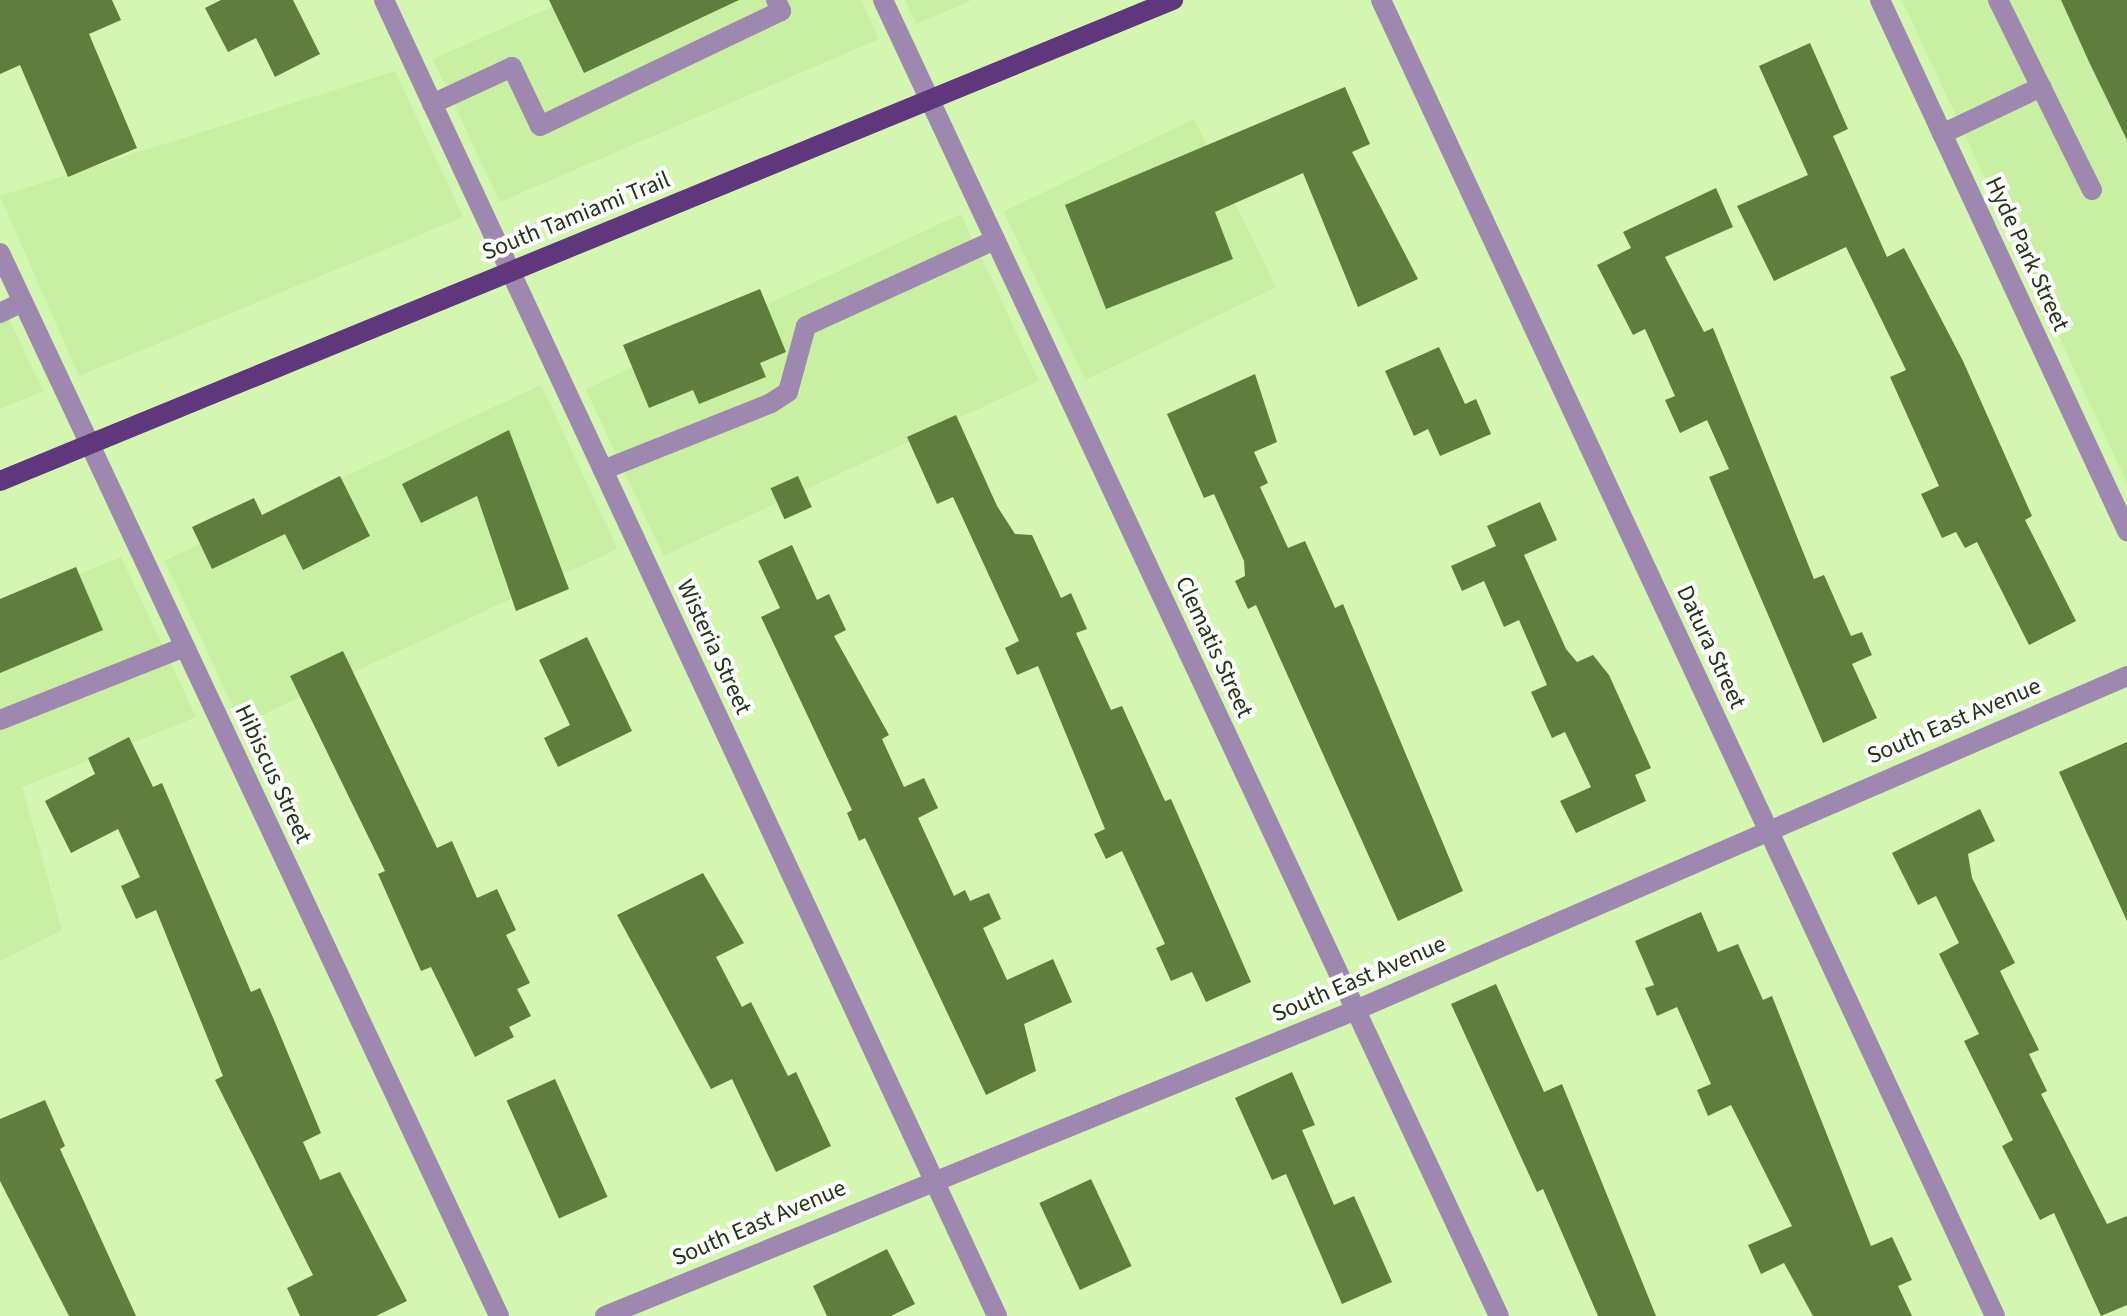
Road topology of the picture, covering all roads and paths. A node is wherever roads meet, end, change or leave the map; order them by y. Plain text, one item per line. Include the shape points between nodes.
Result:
1 (384, 0) edge
2 (776, 0) edge
3 (883, 0) edge
4 (1173, 0) edge
5 (1381, 0) edge
6 (1880, 0) edge
7 (1998, 0) edge
8 (2041, 87) junction
9 (929, 100) junction
10 (432, 104) junction
11 (1942, 134) junction
12 (2092, 190) dead end
13 (995, 240) junction
14 (0, 253) edge
15 (510, 271) junction
16 (23, 302) junction
17 (0, 313) edge
18 (90, 444) junction
19 (603, 470) junction
20 (0, 481) edge
21 (2127, 531) edge
22 (184, 647) junction
23 (2127, 676) edge
24 (0, 720) edge
25 (1767, 829) junction
26 (1356, 1010) junction
27 (932, 1179) junction
28 (499, 1316) edge
29 (605, 1316) edge
30 (997, 1316) edge
31 (1499, 1316) edge
32 (1995, 1316) edge

1 - 10 street, Wisteria Street
2 - 10 street via 781,11 540,126 512,67
3 - 9 street, Clematis Street
4 - 9 main road, South Tamiami Trail
5 - 25 street, Datura Street
6 - 11 street, Hyde Park Street
7 - 8 street
8 - 11 street
8 - 12 street
9 - 13 street, Clematis Street
9 - 15 main road, South Tamiami Trail
10 - 15 street, Wisteria Street
11 - 21 street, Hyde Park Street
13 - 19 street via 806,326 788,392 771,403
13 - 26 street, Clematis Street
14 - 16 street, Hibiscus Street
15 - 18 main road, South Tamiami Trail
15 - 19 street, Wisteria Street
16 - 17 street
16 - 18 street, Hibiscus Street
18 - 20 main road, South Tamiami Trail
18 - 22 street, Hibiscus Street
19 - 27 street, Wisteria Street
22 - 24 street
22 - 28 street, Hibiscus Street
23 - 25 street, South East Avenue
25 - 26 street, South East Avenue
25 - 32 street, Datura Street
26 - 27 street, South East Avenue
26 - 31 street, Clematis Street
27 - 29 street, South East Avenue
27 - 30 street, Wisteria Street

